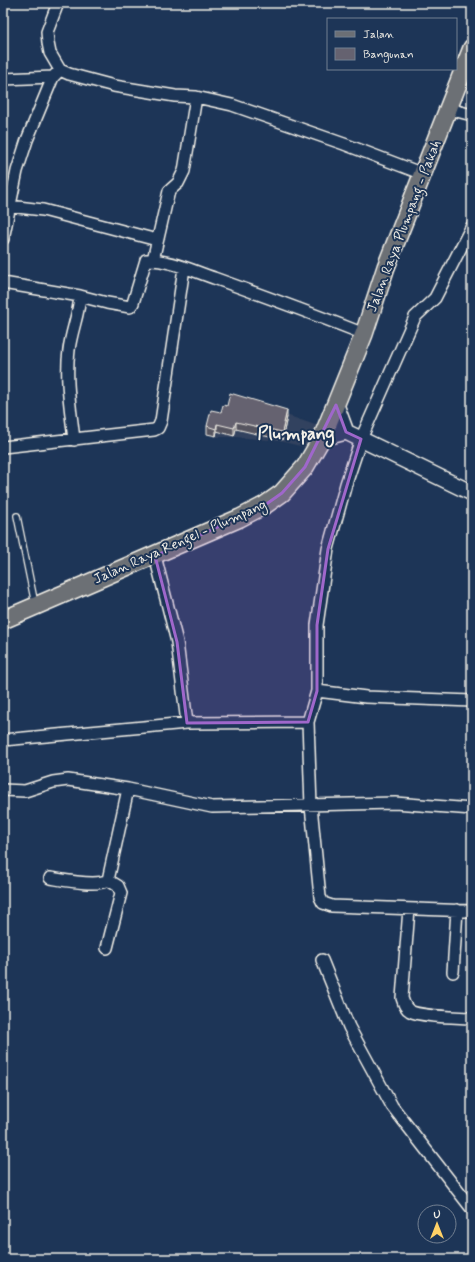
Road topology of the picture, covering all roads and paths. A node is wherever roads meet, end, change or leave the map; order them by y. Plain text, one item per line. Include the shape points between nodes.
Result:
1 (58, 3) edge
2 (472, 48) edge
3 (57, 73) junction
4 (3, 79) edge
5 (196, 97) junction
6 (449, 109) junction
7 (472, 115) edge
8 (423, 174) junction
9 (9, 206) junction
10 (472, 226) edge
11 (3, 239) edge
12 (157, 240) junction
13 (153, 260) junction
14 (184, 268) junction
15 (3, 283) edge
16 (80, 296) junction
17 (364, 334) junction
18 (336, 405) junction
19 (346, 432) junction
20 (322, 438) junction
21 (361, 439) junction
22 (74, 440) junction
23 (3, 447) edge
24 (472, 493) edge
25 (17, 516) dead end
26 (155, 556) junction
27 (35, 606) junction
28 (3, 620) edge
29 (317, 691) junction
30 (472, 701) edge
31 (308, 722) junction
32 (186, 723) junction
33 (3, 740) edge
34 (128, 789) junction
35 (3, 790) edge
36 (311, 806) junction
37 (472, 809) edge
38 (50, 878) dead end
39 (108, 880) junction
40 (409, 910) junction
41 (457, 910) junction
42 (472, 911) edge
43 (107, 948) dead end
44 (322, 960) dead end
45 (453, 972) dead end
46 (472, 1018) edge
47 (472, 1210) edge

1 - 3 street via 47,32 50,53
2 - 6 main road, Jalan Raya Plumpang - Pakah
3 - 4 street
3 - 5 street via 114,86
3 - 9 street via 27,140
5 - 8 street via 232,105
5 - 12 street via 184,171 169,191
6 - 7 street
6 - 8 main road, Jalan Raya Plumpang - Pakah
8 - 17 main road, Jalan Raya Plumpang - Pakah via 386,267
9 - 11 street
9 - 12 street via 43,210
10 - 21 street via 435,298 415,317
12 - 13 street
13 - 14 street
13 - 16 street via 145,261 130,307
14 - 17 street via 292,305
14 - 22 street via 158,428
15 - 16 street
16 - 22 street via 69,350 68,378
17 - 18 main road, Jalan Raya Plumpang - Pakah
18 - 19 street
18 - 20 main road, Jalan Raya Rengel - Plumpang
19 - 20 street
19 - 21 street
20 - 26 main road, Jalan Raya Rengel - Plumpang via 305,467 282,493 240,518
21 - 24 street
21 - 29 street via 328,549 317,625
22 - 23 street
25 - 27 lane
26 - 27 main road, Jalan Raya Rengel - Plumpang
26 - 32 street via 177,642
27 - 28 main road, Jalan Raya Rengel - Plumpang
29 - 30 street via 366,697
29 - 31 street
31 - 32 street
31 - 36 street
32 - 33 street
34 - 35 street via 68,780 25,791
34 - 36 street via 212,807
34 - 39 street
36 - 37 street via 395,803
36 - 40 street via 320,897 323,903 332,906
38 - 39 street via 91,883 104,883
39 - 43 street via 118,886 122,894
40 - 41 street
40 - 46 street via 402,998 405,1007 419,1014
41 - 42 street
41 - 45 street
44 - 47 street via 349,1027 392,1106

